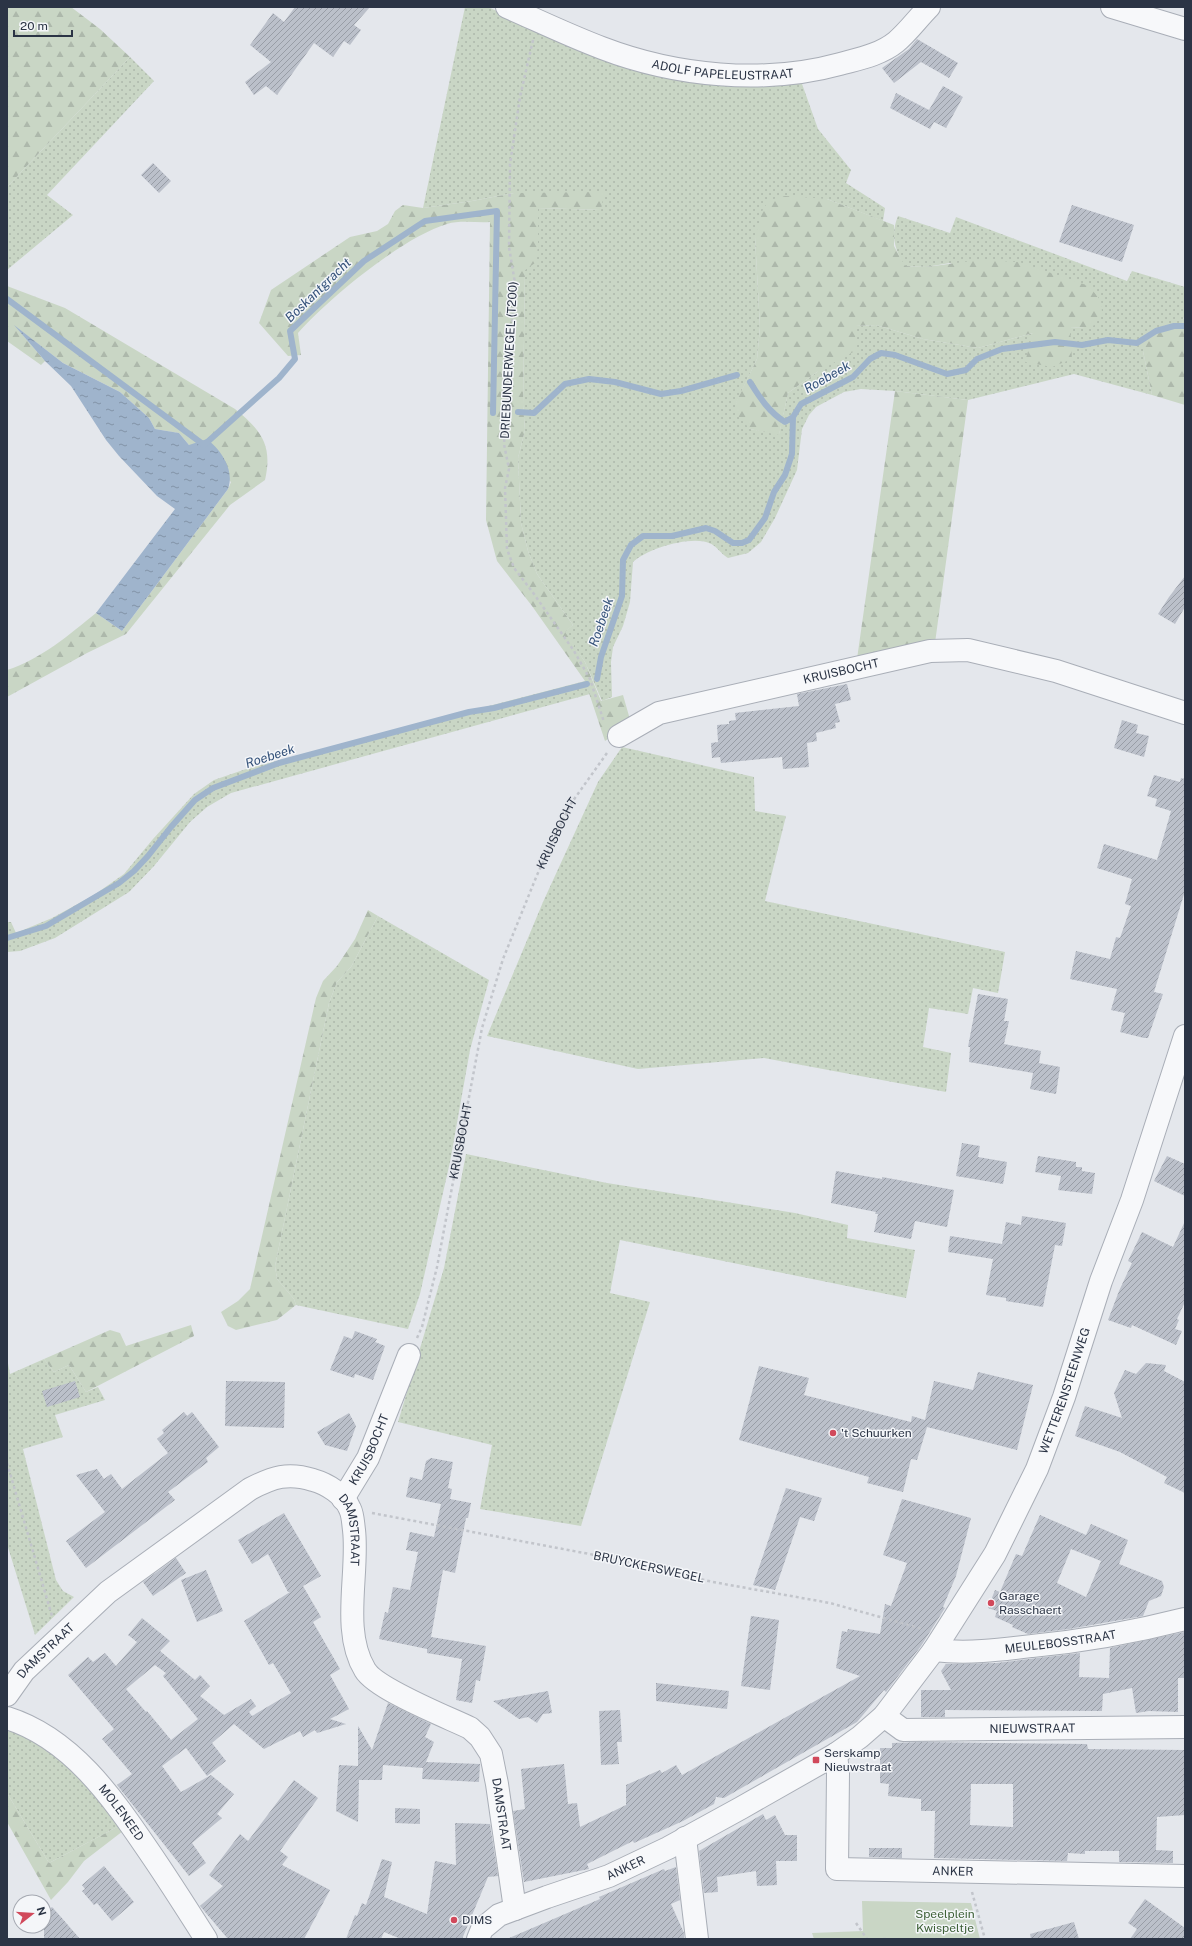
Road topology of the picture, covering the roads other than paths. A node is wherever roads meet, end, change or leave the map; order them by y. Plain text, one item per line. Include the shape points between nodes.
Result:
1 (507, 7) edge
2 (929, 7) edge
3 (1112, 7) edge
4 (1185, 29) edge
5 (1185, 713) edge
6 (616, 740) road end
7 (1185, 1036) edge
8 (409, 1354) road end
9 (347, 1504) junction
10 (1185, 1619) edge
11 (939, 1642) junction
12 (7, 1695) edge
13 (884, 1716) junction
14 (7, 1718) edge
15 (1185, 1727) edge
16 (836, 1754) junction
17 (685, 1838) junction
18 (1185, 1876) edge
19 (515, 1909) junction
20 (206, 1939) edge
21 (478, 1939) edge
22 (697, 1939) edge

1 - 2 street, ADOLF PAPELEUSTRAAT via 602,48 636,59 705,72 756,75 792,73 873,55 895,43
3 - 4 street
5 - 6 street, KRUISBOCHT via 1056,671 968,650 930,651 659,713
7 - 11 street, WETTERENSTEENWEG via 1132,1200 1101,1281 1064,1397 1037,1469 994,1554
8 - 9 street, KRUISBOCHT
9 - 12 street, DAMSTRAAT via 326,1484 299,1475 268,1480 250,1489 108,1592 24,1671
9 - 19 street, DAMSTRAAT via 355,1540 352,1619 358,1659 373,1680 470,1728 486,1746 491,1754 497,1784
10 - 11 street, MEULEBOSSTRAAT via 1083,1641 957,1652
11 - 13 street, WETTERENSTEENWEG
13 - 15 street, NIEUWSTRAAT via 902,1730
13 - 16 street, ANKER
14 - 20 street, MOLENEED via 26,1724 73,1757 110,1795 182,1899
16 - 17 street, ANKER
16 - 18 street, ANKER via 837,1869
17 - 19 street, ANKER via 609,1876
17 - 22 street
19 - 21 street, ANKER via 489,1922 482,1929

